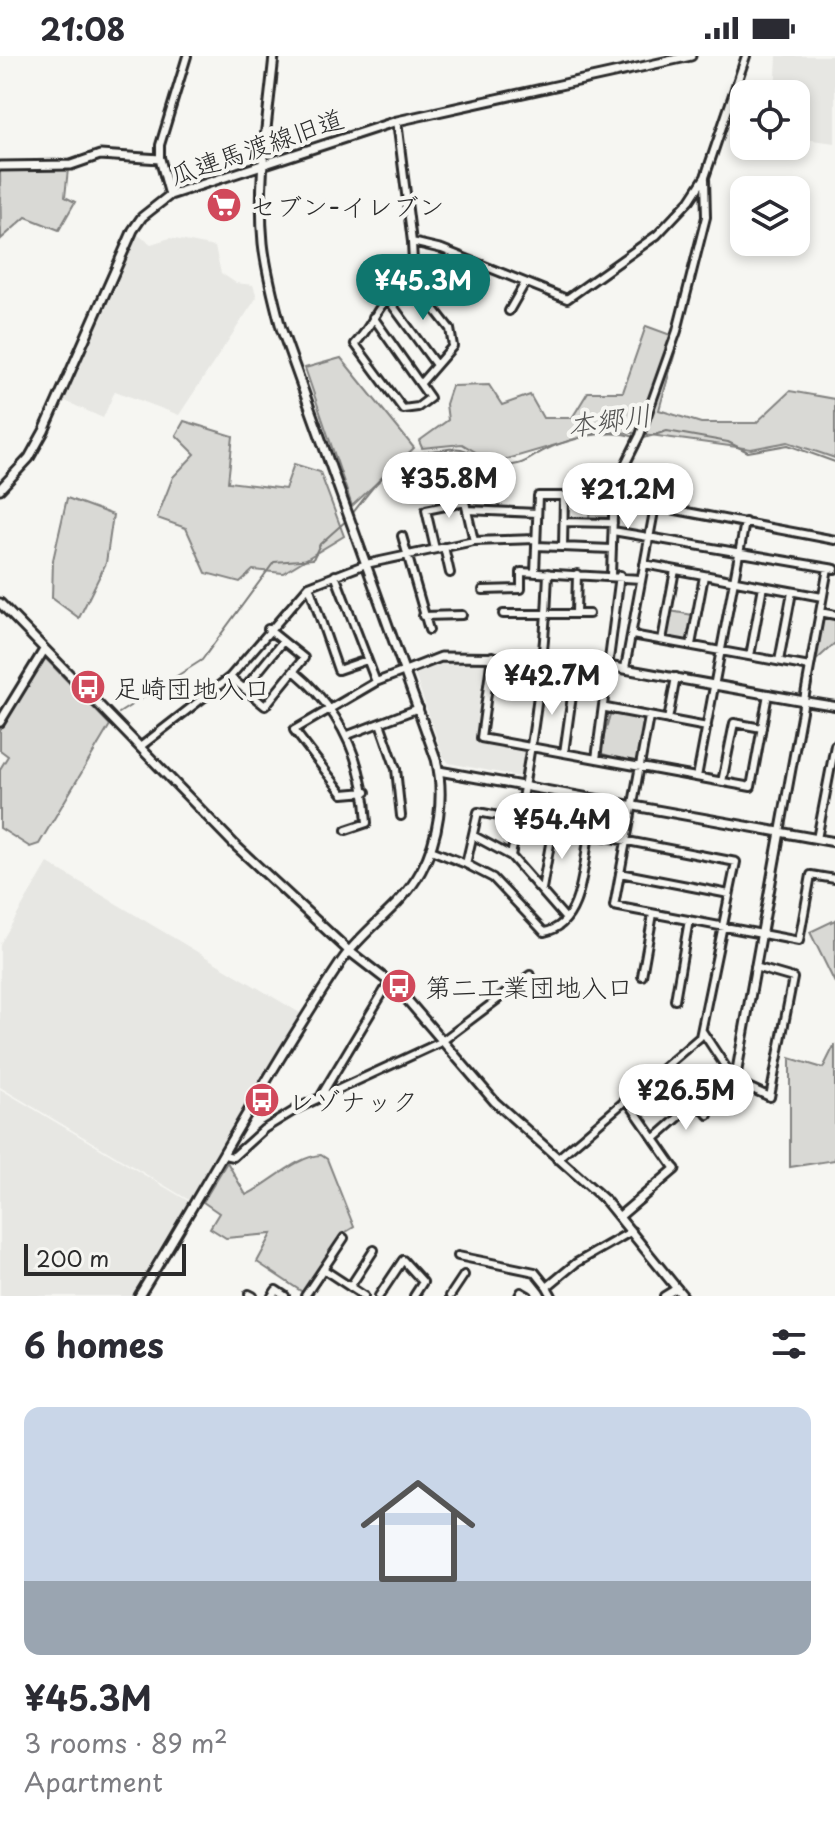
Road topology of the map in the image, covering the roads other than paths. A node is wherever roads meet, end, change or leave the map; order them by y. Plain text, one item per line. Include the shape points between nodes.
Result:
1 (187, 56) edge
2 (274, 56) edge
3 (691, 56) edge
4 (746, 56) edge
5 (397, 121) junction
6 (160, 159) junction
7 (263, 162) junction
8 (0, 166) edge
9 (705, 177) junction
10 (170, 195) junction
11 (412, 242) junction
12 (414, 283) junction
13 (525, 283) junction
14 (387, 298) junction
15 (509, 311) dead end
16 (373, 317) junction
17 (436, 365) junction
18 (420, 384) junction
19 (0, 489) edge
20 (467, 510) junction
21 (537, 513) junction
22 (564, 522) junction
23 (745, 522) junction
24 (613, 527) junction
25 (649, 535) junction
26 (402, 536) dead end
27 (835, 540) edge
28 (474, 541) junction
29 (536, 543) junction
30 (444, 547) junction
31 (563, 547) junction
32 (435, 549) junction
33 (612, 549) junction
34 (739, 552) junction
35 (406, 555) junction
36 (366, 564) junction
37 (644, 564) junction
38 (832, 569) edge
39 (675, 570) junction
40 (450, 573) dead end
41 (535, 573) junction
42 (548, 573) junction
43 (577, 574) junction
44 (335, 575) junction
45 (611, 575) junction
46 (620, 575) junction
47 (704, 576) junction
48 (641, 579) junction
49 (733, 581) junction
50 (309, 586) junction
51 (763, 586) junction
52 (483, 590) dead end
53 (792, 592) junction
54 (822, 597) junction
55 (0, 603) edge
56 (820, 612) junction
57 (547, 613) junction
58 (576, 613) junction
59 (503, 614) dead end
60 (589, 614) dead end
61 (462, 615) dead end
62 (835, 615) edge
63 (423, 616) junction
64 (616, 619) junction
65 (634, 622) junction
66 (268, 629) junction
67 (429, 630) dead end
68 (632, 635) junction
69 (662, 640) junction
70 (283, 641) junction
71 (691, 645) junction
72 (44, 650) junction
73 (720, 650) junction
74 (492, 656) junction
75 (750, 656) junction
76 (545, 657) junction
77 (367, 660) junction
78 (577, 660) junction
79 (779, 661) junction
80 (607, 664) junction
81 (810, 667) junction
82 (625, 668) junction
83 (294, 671) junction
84 (405, 671) junction
85 (230, 677) junction
86 (676, 677) junction
87 (376, 682) junction
88 (714, 684) junction
89 (244, 689) junction
90 (768, 694) junction
91 (804, 701) junction
92 (835, 706) edge
93 (419, 708) junction
94 (606, 708) junction
95 (330, 709) junction
96 (649, 717) junction
97 (668, 720) junction
98 (0, 722) edge
99 (380, 723) junction
100 (707, 727) junction
101 (762, 728) junction
102 (348, 735) junction
103 (835, 745) edge
104 (140, 747) junction
105 (533, 748) junction
106 (564, 753) junction
107 (596, 759) junction
108 (640, 768) junction
109 (833, 768) edge
110 (439, 771) junction
111 (697, 777) junction
112 (722, 782) junction
113 (526, 784) junction
114 (366, 792) junction
115 (826, 798) junction
116 (835, 801) edge
117 (633, 804) junction
118 (401, 816) dead end
119 (518, 820) junction
120 (553, 827) junction
121 (346, 830) dead end
122 (780, 832) junction
123 (589, 834) junction
124 (474, 836) junction
125 (817, 839) junction
126 (626, 840) junction
127 (835, 842) edge
128 (431, 850) junction
129 (511, 856) junction
130 (466, 864) junction
131 (620, 873) junction
132 (835, 879) edge
133 (542, 889) junction
134 (729, 894) junction
135 (653, 914) junction
136 (566, 919) junction
137 (689, 920) junction
138 (724, 927) junction
139 (761, 935) junction
140 (349, 951) junction
141 (755, 967) junction
142 (530, 975) dead end
143 (642, 976) dead end
144 (390, 981) junction
145 (675, 1000) dead end
146 (702, 1031) junction
147 (441, 1042) junction
148 (669, 1064) junction
149 (655, 1076) junction
150 (735, 1081) junction
151 (321, 1096) junction
152 (670, 1096) dead end
153 (627, 1100) junction
154 (697, 1101) junction
155 (708, 1115) dead end
156 (654, 1139) junction
157 (224, 1155) junction
158 (557, 1159) junction
159 (675, 1169) joint
160 (620, 1216) junction
161 (632, 1231) junction
162 (344, 1238) dead end
163 (374, 1250) dead end
164 (458, 1256) dead end
165 (323, 1269) junction
166 (464, 1275) dead end
167 (350, 1287) junction
168 (547, 1287) junction
169 (677, 1288) junction
170 (143, 1295) edge
171 (272, 1296) edge
172 (285, 1296) edge
173 (305, 1296) edge
174 (364, 1296) edge
175 (379, 1296) edge
176 (414, 1296) edge
177 (450, 1296) edge
178 (519, 1296) edge
179 (528, 1296) edge
180 (552, 1296) edge
181 (664, 1296) edge
182 (683, 1296) edge

1 - 6 street
2 - 7 street
3 - 5 street, 瓜連馬渡線旧道
4 - 9 street
5 - 7 street, 瓜連馬渡線旧道
5 - 11 street
6 - 8 street via 100,155 71,165
6 - 10 street
7 - 10 street, 瓜連馬渡線旧道
7 - 36 street via 262,240 281,328
9 - 13 street via 657,235 567,299
9 - 24 street via 706,217 677,331 639,437 614,487
10 - 19 street, 瓜連馬渡線旧道 via 133,230 51,417 29,458
11 - 12 street
11 - 13 street
12 - 14 street
12 - 17 street via 450,329 453,346
13 - 15 street
14 - 16 street
14 - 17 street
16 - 18 street
16 - 18 street via 355,344 403,409 430,398
17 - 18 street
20 - 21 street
20 - 28 street
20 - 32 street via 465,502 426,510
21 - 22 street via 538,496 564,496
21 - 29 street
22 - 24 street
22 - 31 street
23 - 25 street via 655,506
23 - 27 street
23 - 34 street
24 - 25 street
24 - 33 street
25 - 34 street
25 - 37 street
26 - 35 street
28 - 29 street
28 - 30 street
29 - 31 street
29 - 41 street
30 - 32 street
30 - 40 street
31 - 33 street
32 - 35 street
33 - 45 street
34 - 38 street
34 - 49 street
35 - 36 street
35 - 63 street
36 - 44 street
36 - 84 street
37 - 39 street
37 - 48 street
38 - 54 street
39 - 47 street
39 - 69 street
41 - 42 street
41 - 52 street via 521,572 521,589
42 - 43 street
42 - 57 street
43 - 45 street
43 - 58 street
44 - 50 street
44 - 77 street
45 - 46 street
46 - 48 street
46 - 64 street
47 - 49 street
47 - 71 street
48 - 65 street
49 - 51 street
49 - 73 street
50 - 66 street
50 - 77 street via 338,670
51 - 53 street
51 - 75 street
53 - 54 street
53 - 79 street
54 - 56 street
55 - 72 street
56 - 62 street
56 - 81 street
57 - 58 street
57 - 59 street
57 - 76 street
58 - 60 street
61 - 63 street
63 - 67 street
64 - 65 street
64 - 80 street
65 - 68 street
66 - 70 street
66 - 85 street
68 - 69 street
68 - 82 street
69 - 71 street
70 - 83 street via 304,658
70 - 89 street
71 - 73 street
72 - 98 street
72 - 104 street
73 - 75 street
73 - 88 street
74 - 76 street
74 - 84 street via 441,657
74 - 105 street via 481,738
75 - 79 street
76 - 78 street
76 - 105 street
77 - 87 street
78 - 80 street
78 - 106 street
79 - 81 street
80 - 82 street
80 - 94 street
81 - 91 street
82 - 86 street
83 - 89 street via 265,706
83 - 95 street
84 - 87 street
84 - 93 street
85 - 89 street
85 - 104 street
86 - 88 street
86 - 97 street
87 - 95 street
88 - 90 street
88 - 100 street
90 - 91 street
90 - 101 street
91 - 92 street
91 - 122 street
93 - 99 street
93 - 110 street
94 - 96 street
94 - 107 street
95 - 102 street
95 - 114 street via 294,730 343,794
96 - 97 street
96 - 108 street
97 - 100 street
99 - 102 street
99 - 118 street via 396,769
100 - 111 street
101 - 112 street via 734,723
101 - 112 street via 751,787
102 - 114 street
103 - 109 street
104 - 140 street
105 - 106 street
105 - 113 street
106 - 107 street
107 - 108 street
108 - 111 street
108 - 117 street
109 - 115 street
110 - 113 street
110 - 128 street
111 - 112 street
113 - 117 street
113 - 119 street
114 - 121 street via 367,823
115 - 116 street
115 - 125 street
117 - 122 street
117 - 126 street
119 - 120 street
119 - 124 street via 478,812
119 - 129 street
120 - 123 street
120 - 133 street
122 - 125 street
122 - 139 street
123 - 126 street
123 - 136 street via 573,913
124 - 129 street
124 - 130 street
125 - 127 street
126 - 131 street
126 - 134 street via 736,862
128 - 130 street
128 - 140 street via 396,906
129 - 133 street
130 - 136 street via 493,878 544,932
131 - 134 street
131 - 135 street via 614,906
132 - 139 street via 811,875 799,941
133 - 136 street
134 - 138 street
135 - 137 street
135 - 143 street
137 - 138 street
137 - 145 street
138 - 139 street
138 - 146 street
139 - 141 street
140 - 144 street
140 - 157 street
141 - 150 street
141 - 150 street via 793,978 770,1097
142 - 147 street
144 - 147 street
144 - 151 street
146 - 148 street
146 - 150 street
147 - 151 street
147 - 158 street
148 - 149 street
148 - 154 street
149 - 152 street
149 - 153 street
151 - 157 street via 264,1129 233,1157
153 - 156 street
153 - 158 street
154 - 155 street
154 - 156 street
156 - 159 street
157 - 170 street
158 - 160 street
159 - 160 street
160 - 161 street
161 - 168 street via 576,1263
161 - 169 street
162 - 165 street
163 - 167 street
164 - 168 street via 535,1272
165 - 167 street
165 - 173 street
166 - 177 street
167 - 174 street
168 - 180 street
169 - 181 street
169 - 182 street
171 - 172 street via 276,1290
175 - 176 street via 403,1260 423,1282
178 - 179 street

